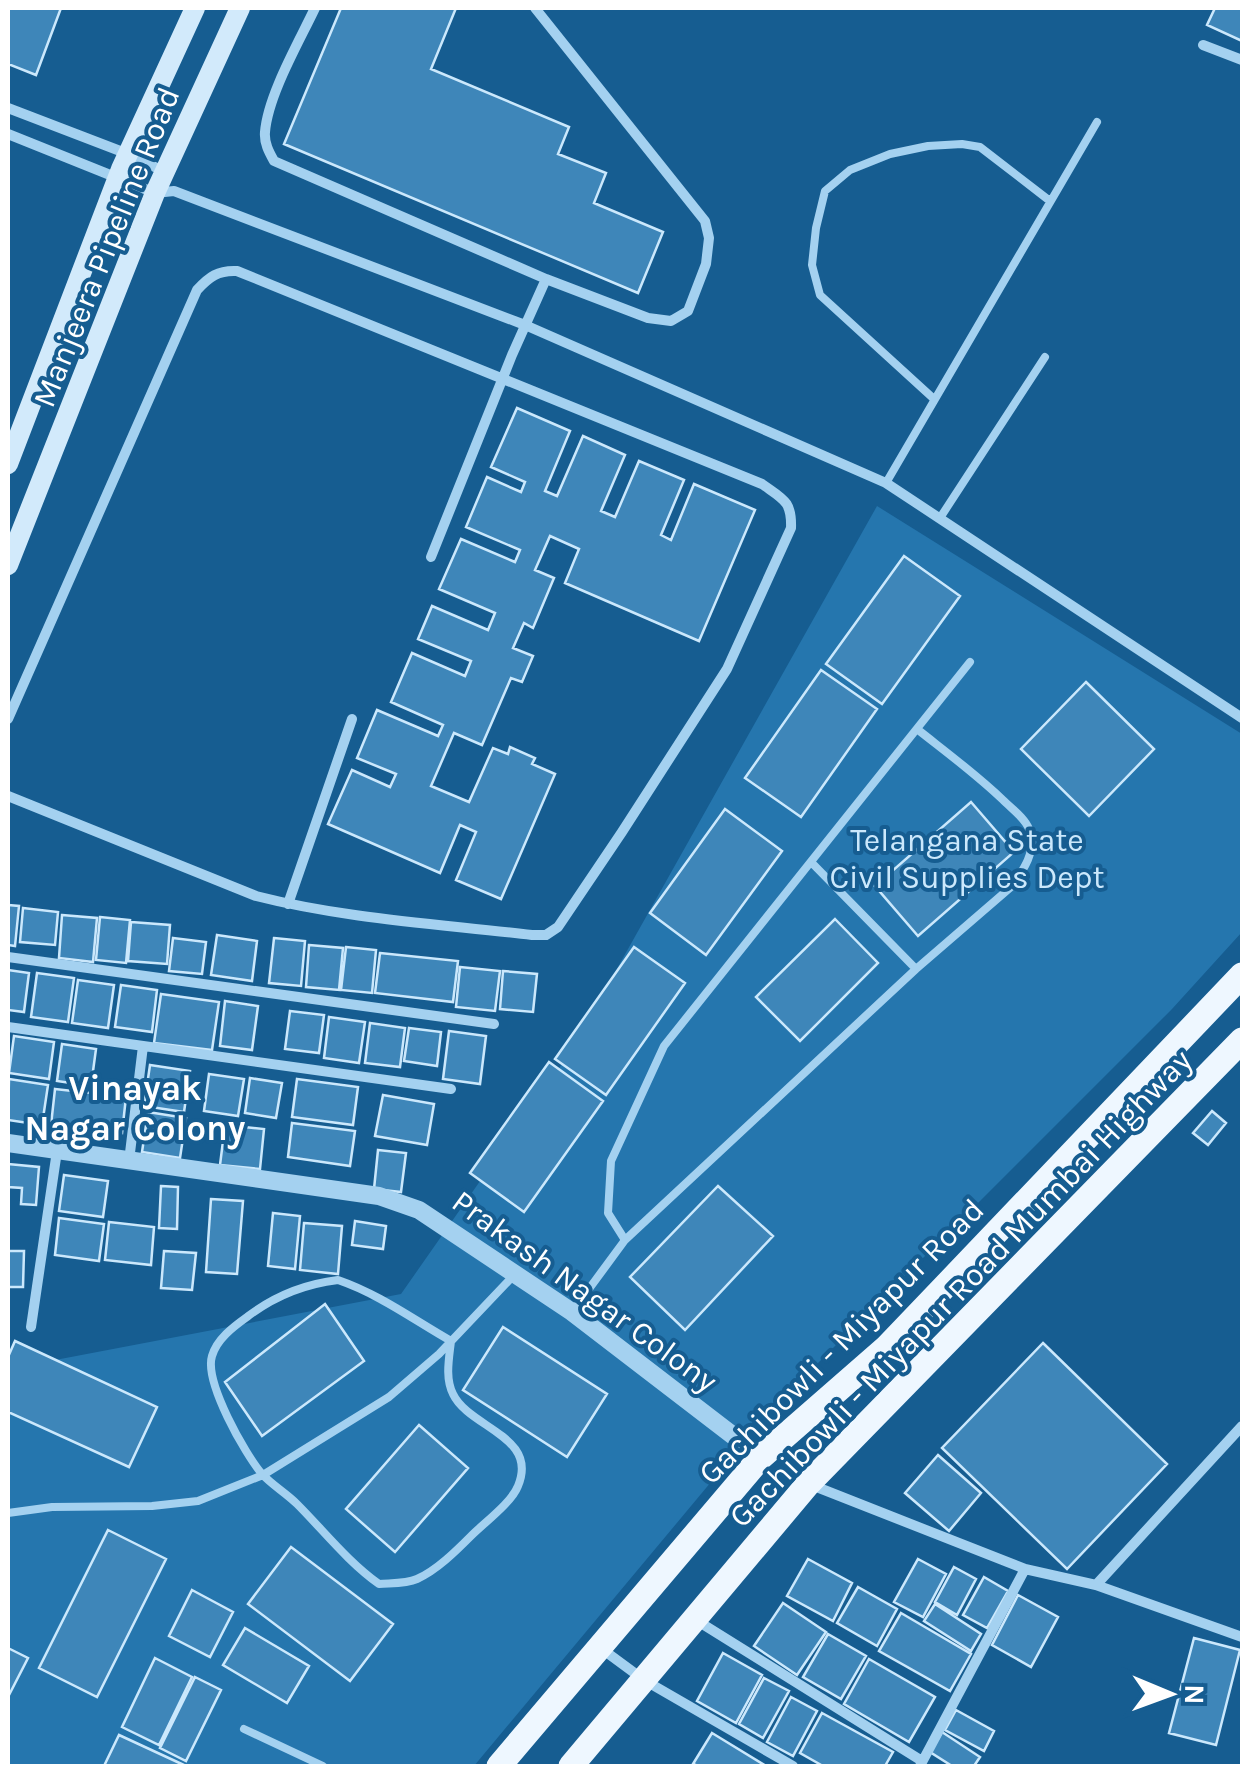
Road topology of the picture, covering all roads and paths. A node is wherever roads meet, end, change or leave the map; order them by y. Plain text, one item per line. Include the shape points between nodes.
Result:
1 (195, 8) edge
2 (240, 8) edge
3 (314, 8) edge
4 (535, 8) edge
5 (1203, 45) dead end
6 (1242, 60) edge
7 (8, 108) edge
8 (1097, 122) dead end
9 (8, 134) edge
10 (128, 154) junction
11 (118, 177) junction
12 (165, 186) junction
13 (1050, 200) junction
14 (546, 278) junction
15 (525, 325) junction
16 (1045, 357) dead end
17 (502, 380) junction
18 (934, 399) junction
19 (8, 464) edge
20 (886, 482) junction
21 (940, 518) junction
22 (431, 557) dead end
23 (8, 565) edge
24 (970, 662) dead end
25 (1242, 718) edge
26 (8, 719) edge
27 (352, 719) dead end
28 (917, 730) junction
29 (8, 796) edge
30 (811, 862) junction
31 (288, 904) junction
32 (8, 957) edge
33 (916, 970) junction
34 (1242, 975) edge
35 (494, 1024) dead end
36 (8, 1026) edge
37 (1242, 1040) edge
38 (143, 1046) junction
39 (452, 1089) dead end
40 (8, 1143) edge
41 (58, 1151) junction
42 (129, 1161) junction
43 (624, 1240) junction
44 (514, 1275) junction
45 (938, 1294) junction
46 (572, 1312) junction
47 (964, 1326) junction
48 (31, 1327) dead end
49 (451, 1342) junction
50 (1242, 1426) edge
51 (761, 1457) junction
52 (263, 1475) junction
53 (808, 1484) junction
54 (8, 1514) edge
55 (1025, 1570) junction
56 (1096, 1585) junction
57 (696, 1620) junction
58 (1242, 1637) edge
59 (601, 1648) junction
60 (644, 1680) junction
61 (244, 1729) dead end
62 (578, 1764) edge
63 (921, 1764) edge
64 (322, 1766) edge
65 (499, 1766) edge
66 (793, 1766) edge

1 - 10 main road, Manjeera Pipeline Road
2 - 12 main road, Manjeera Pipeline Road
3 - 14 street via 273,99 265,132 274,161
4 - 14 street via 705,221 709,238 688,311 671,321
5 - 6 street
7 - 10 street
8 - 13 lane
9 - 11 street
10 - 11 main road, Manjeera Pipeline Road
10 - 12 street
11 - 12 street
11 - 19 main road, Manjeera Pipeline Road
12 - 15 street
12 - 23 main road, Manjeera Pipeline Road
13 - 18 lane
13 - 18 lane via 980,148 962,144 890,154 850,170 825,191 812,265 820,295
14 - 15 street
15 - 17 street
15 - 20 street
16 - 21 lane
17 - 22 street
17 - 26 street via 237,271 209,277 197,290
17 - 31 street via 762,484 792,511 791,528 727,669 558,927 532,935
18 - 20 lane
20 - 21 street
21 - 25 street
24 - 28 lane
27 - 31 street
28 - 30 lane
28 - 33 lane via 1017,814 1029,829 1032,850 1011,887
29 - 31 street
30 - 33 lane
30 - 43 lane via 664,1046 611,1160 608,1214
32 - 35 street
33 - 43 lane
34 - 45 main road, Gachibowli - Miyapur Road
36 - 38 street
37 - 47 main road, Gachibowli - Miyapur Road Mumbai Highway
38 - 39 street
38 - 42 street
40 - 41 street, Prakash Nagar Colony
41 - 42 street, Prakash Nagar Colony
41 - 48 street
42 - 44 street, Prakash Nagar Colony via 379,1196 419,1210
43 - 46 lane
44 - 46 street, Prakash Nagar Colony
44 - 49 lane
45 - 47 main road
45 - 51 main road, Gachibowli - Miyapur Road
46 - 51 street, Prakash Nagar Colony
47 - 53 main road, Gachibowli - Miyapur Road Mumbai Highway
49 - 52 lane via 390,1397
49 - 52 lane via 373,1293 338,1280 258,1308 218,1343 210,1360 215,1390
49 - 52 lane via 452,1393 517,1450 522,1470 517,1489 455,1553 417,1579 380,1584
50 - 56 street
51 - 59 main road, Gachibowli - Miyapur Road
52 - 54 lane via 198,1501
53 - 55 street
53 - 57 main road, Gachibowli - Miyapur Road Mumbai Highway
55 - 56 street
55 - 63 street
56 - 58 street
57 - 60 main road, Gachibowli - Miyapur Road Mumbai Highway
57 - 63 street
59 - 60 street
59 - 65 main road, Gachibowli - Miyapur Road
60 - 62 main road, Gachibowli - Miyapur Road Mumbai Highway
60 - 66 street
61 - 64 lane

